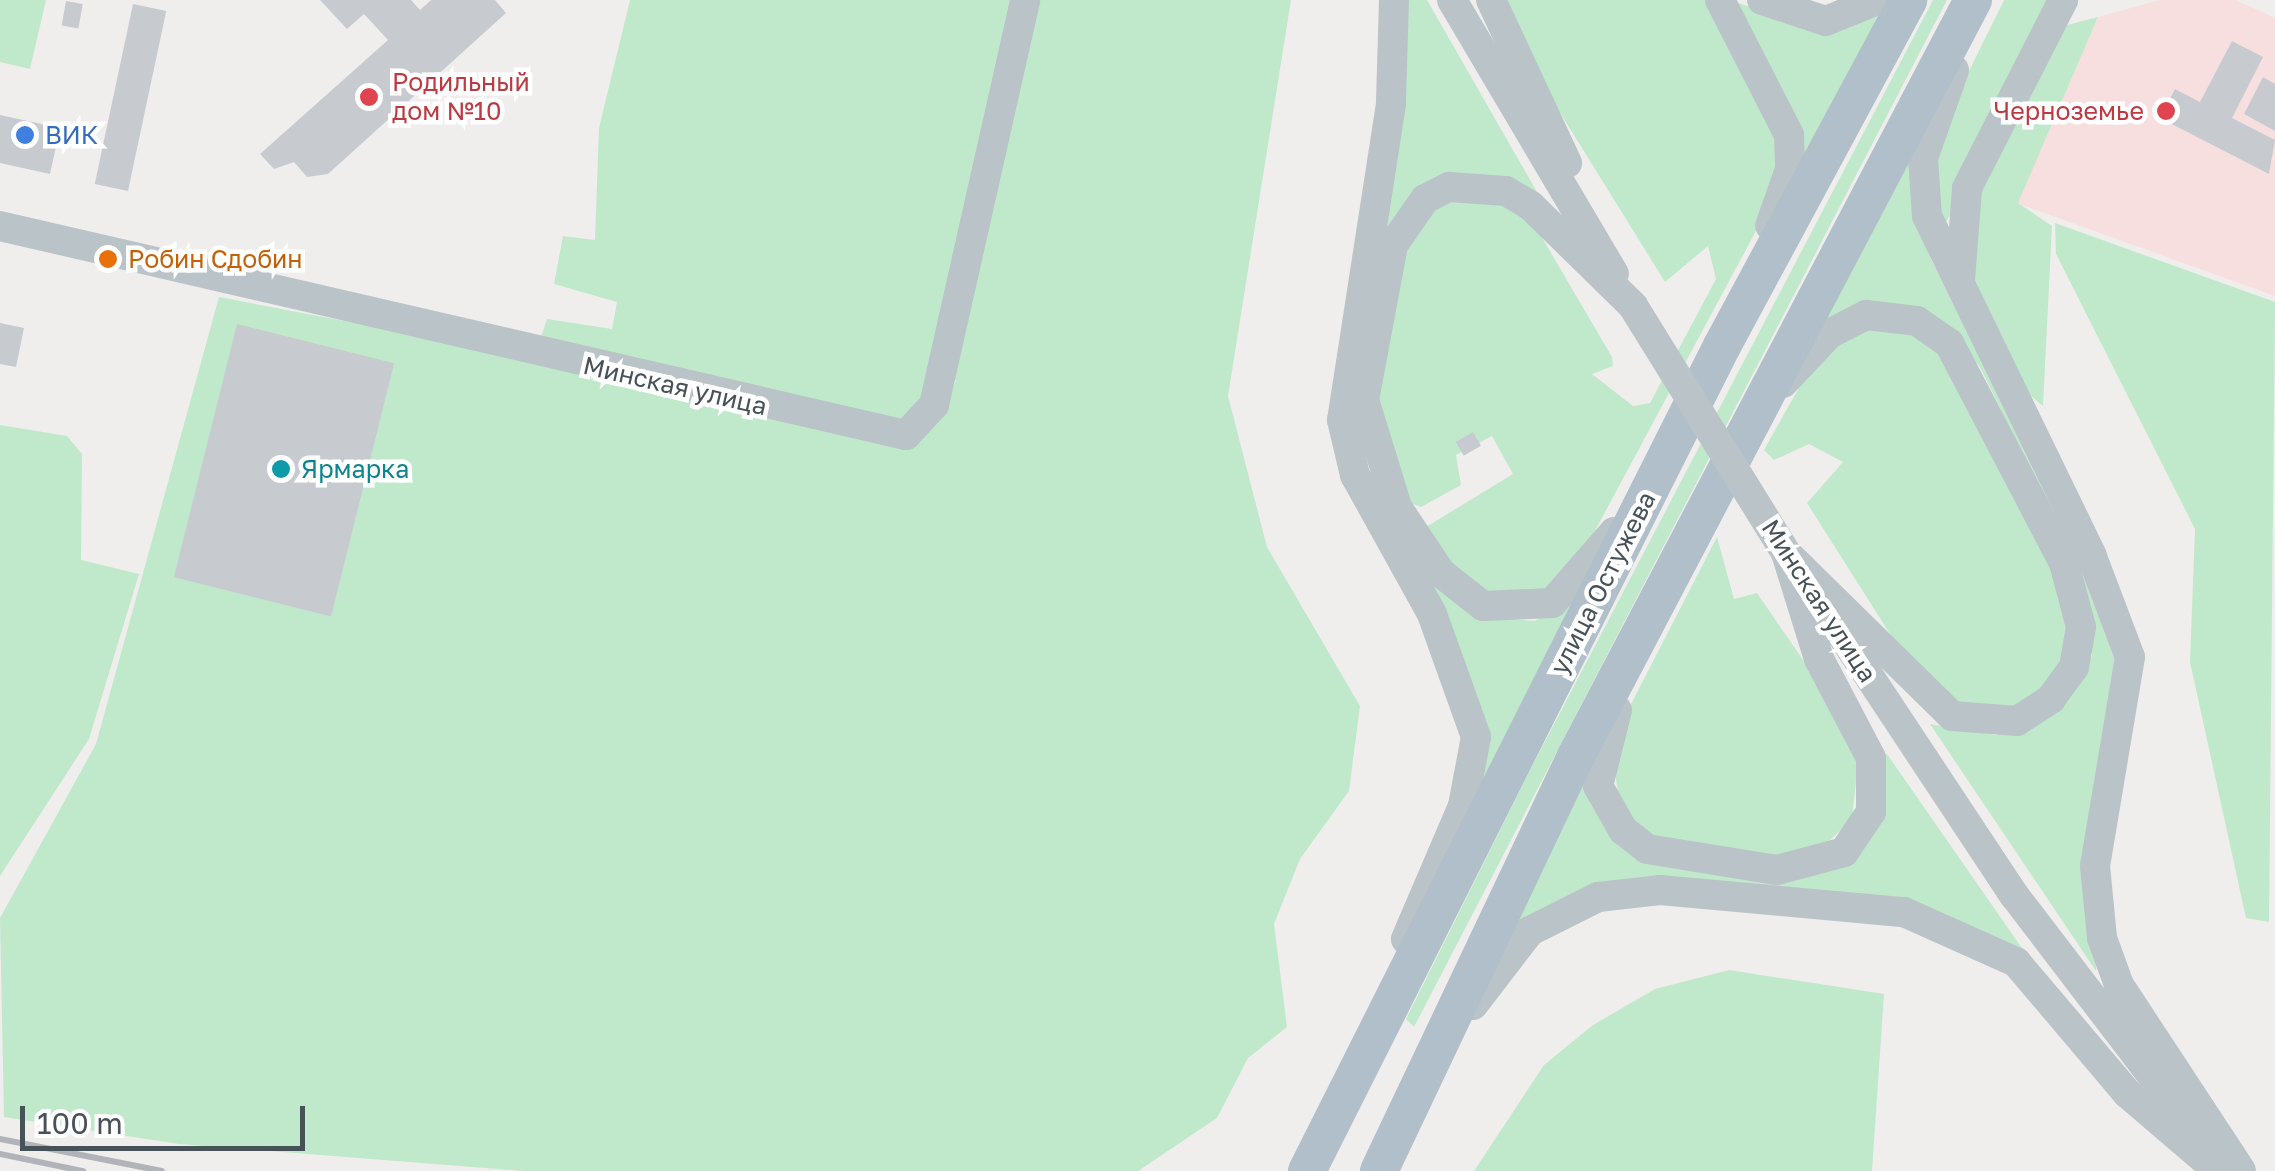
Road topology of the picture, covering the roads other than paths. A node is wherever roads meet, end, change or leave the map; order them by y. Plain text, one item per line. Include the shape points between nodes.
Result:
1 (1026, 0) edge
2 (1394, 0) edge
3 (1452, 0) edge
4 (1491, 0) edge
5 (1720, 0) edge
6 (1762, 0) edge
7 (1877, 0) edge
8 (1908, 0) edge
9 (1972, 0) edge
10 (1988, 0) edge
11 (2062, 0) edge
12 (0, 226) edge
13 (1633, 306) junction
14 (1980, 334) junction
15 (1722, 346) junction
16 (1758, 412) junction
17 (1664, 462) junction
18 (1692, 538) junction
19 (1786, 553) junction
20 (1341, 1103) junction
21 (1405, 1119) junction
22 (1307, 1171) edge
23 (1379, 1171) edge
24 (2218, 1171) edge
25 (2231, 1171) edge
26 (2241, 1171) edge

1 - 12 street, Минская улица via 934,405 906,435
2 - 20 street via 1391,104 1342,420 1354,475 1456,666 1476,737 1463,806
3 - 13 street, Минская улица
4 - 13 street
5 - 15 street via 1784,113 1791,152 1786,188
6 - 7 street via 1826,20
8 - 15 main road, улица Остужева
9 - 16 main road
10 - 14 street via 1942,95 1922,186 1938,254
11 - 14 street via 1961,205 1958,276
13 - 17 street via 1531,206 1506,192 1449,188 1425,199 1393,245 1372,341 1367,425 1397,507 1427,555 1461,593 1506,611 1530,610 1571,589
13 - 19 street, Минская улица, bridge
14 - 26 street via 2091,554 2130,657 2095,866 2109,960
15 - 17 main road, улица Остужева
16 - 18 main road
16 - 19 street via 1850,319 1902,317 1936,332 1972,375 2064,563 2081,628 2074,667 2051,699 2016,720 1952,716
17 - 20 main road, улица Остужева
18 - 19 street via 1603,740 1598,774 1623,830 1684,862 1815,866 1844,852 1871,812 1865,736 1819,659
18 - 21 main road via 1504,900
19 - 25 street, Минская улица via 2108,1026
20 - 22 main road, улица Остужева
21 - 23 main road
21 - 24 street via 1486,984 1544,922 1627,892 1761,895 1904,912 1984,942 2040,984 2127,1093

